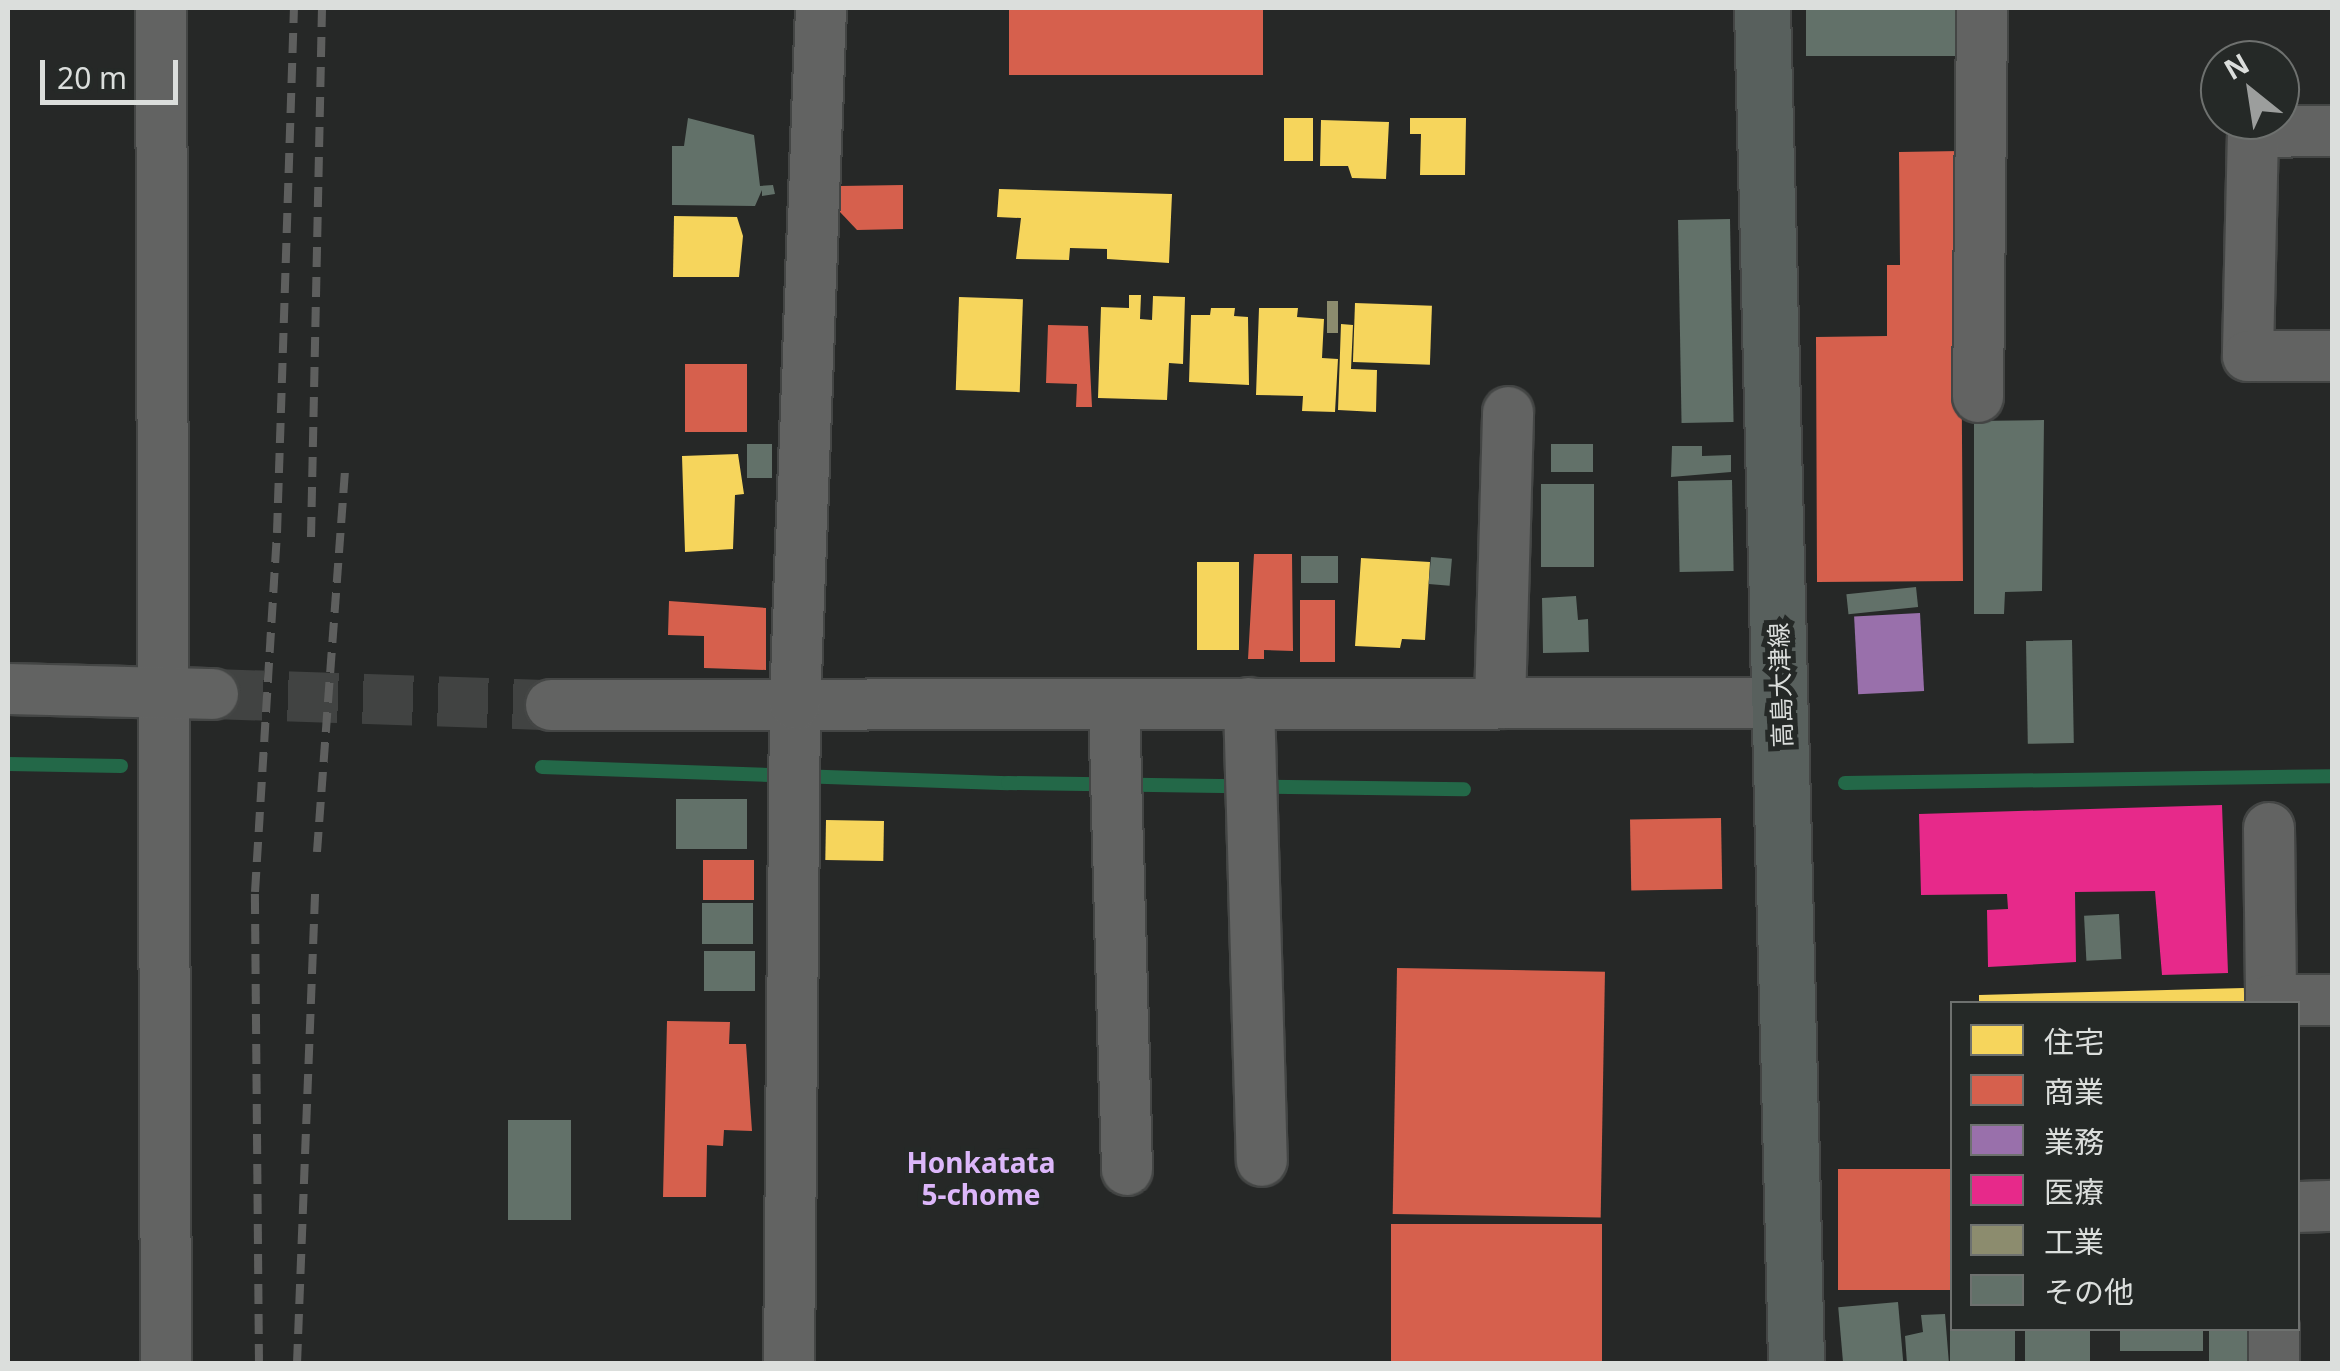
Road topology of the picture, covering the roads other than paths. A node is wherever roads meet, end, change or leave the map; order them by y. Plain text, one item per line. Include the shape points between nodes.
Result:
1 (162, 8) edge
2 (821, 8) edge
3 (1762, 8) edge
4 (1982, 8) edge
5 (2332, 131) edge
6 (2332, 356) edge
7 (1978, 397) dead end
8 (1508, 412) dead end
9 (8, 689) edge
10 (162, 692) junction
11 (213, 694) tunnel mouth
12 (1249, 703) junction
13 (1780, 703) junction
14 (794, 704) junction
15 (1114, 704) junction
16 (1500, 704) junction
17 (551, 705) tunnel mouth
18 (2269, 828) dead end
19 (2332, 1000) edge
20 (2270, 1001) edge
21 (2300, 1001) edge
22 (1262, 1161) dead end
23 (1127, 1170) dead end
24 (2332, 1206) edge
25 (2300, 1207) edge
26 (2274, 1331) edge
27 (166, 1364) edge
28 (790, 1364) edge
29 (1796, 1364) edge
30 (2274, 1364) edge

1 - 10 street
2 - 14 street
3 - 13 main road, 高島大津線
4 - 7 street
5 - 6 street via 2254,132 2248,356
8 - 16 street
9 - 10 street
10 - 11 street
10 - 27 street
12 - 15 street
12 - 16 street
12 - 22 street
13 - 16 street
13 - 29 main road, 高島大津線
14 - 15 street
14 - 17 street
14 - 28 street
15 - 23 street
18 - 20 street
19 - 21 street
24 - 25 street
26 - 30 street

